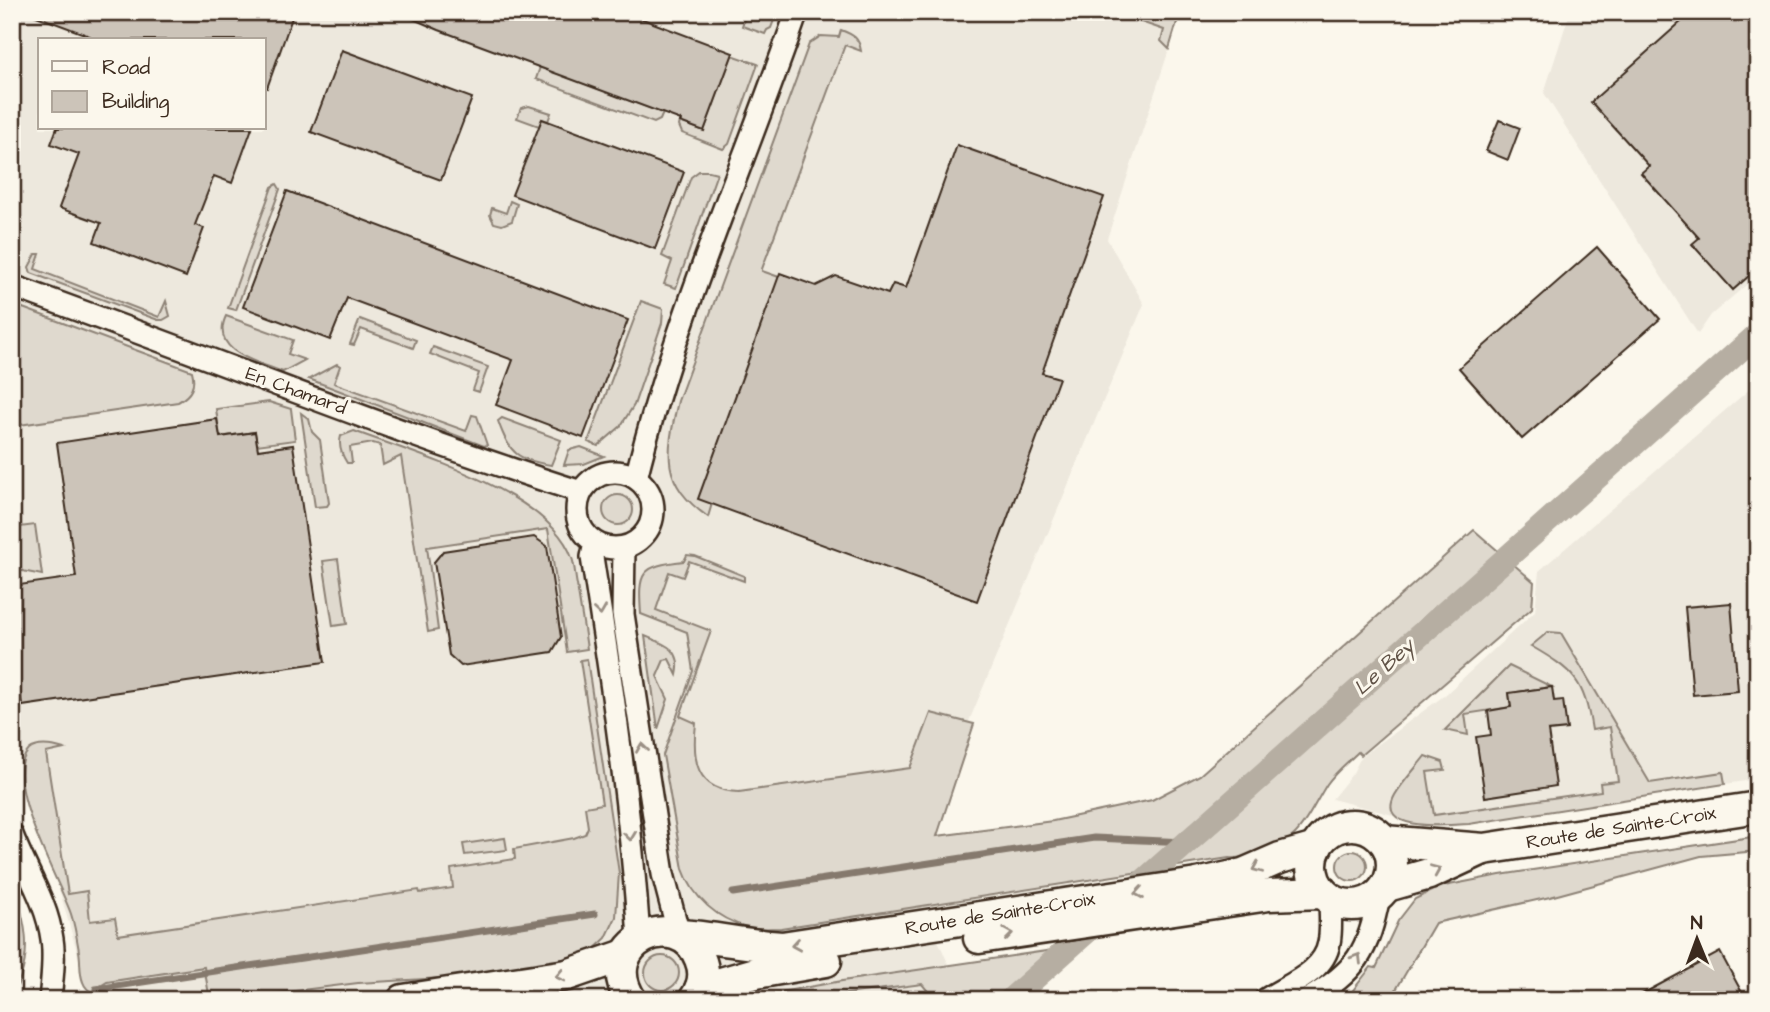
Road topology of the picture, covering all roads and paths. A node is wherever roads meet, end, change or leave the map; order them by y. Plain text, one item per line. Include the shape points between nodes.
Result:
1 (797, 12) edge
2 (12, 286) edge
3 (636, 478) junction
4 (581, 492) junction
5 (595, 543) junction
6 (624, 548) junction
7 (1758, 807) edge
8 (12, 835) edge
9 (1384, 841) junction
10 (1316, 848) junction
11 (1484, 849) junction
12 (1383, 891) junction
13 (1327, 896) junction
14 (678, 935) junction
15 (632, 947) junction
16 (697, 995) edge
17 (50, 1000) edge
18 (403, 1000) edge
19 (631, 1000) edge
20 (1265, 1000) edge
21 (1307, 1000) edge

1 - 3 street via 690,305
2 - 4 street, En Chamard
3 - 4 street via 605,473
3 - 6 street via 651,497 652,522 636,543
4 - 5 street via 578,521
5 - 6 street
5 -> 15 street via 592,557 632,851
14 -> 6 street via 663,874 623,614
7 - 11 main road, Route de Sainte-Croix
8 - 17 street via 51,930
9 - 10 main road via 1373,831 1350,826 1327,834
9 - 11 main road, Route de Sainte-Croix
9 - 12 main road via 1393,863
10 - 13 main road via 1314,876
10 -> 14 main road, Route de Sainte-Croix via 1243,874 1197,884 782,947
12 -> 11 main road, Route de Sainte-Croix
12 - 13 main road via 1355,906
21 -> 12 street via 1333,985 1358,961
16 -> 13 main road, Route de Sainte-Croix via 756,973 877,953 1269,895
13 - 20 street via 1329,944 1324,957 1317,968
14 - 15 main road, Route de Sainte-Croix via 651,933
14 - 16 main road via 698,952 702,964
15 -> 18 main road via 567,975
15 - 19 main road via 621,966 621,979

